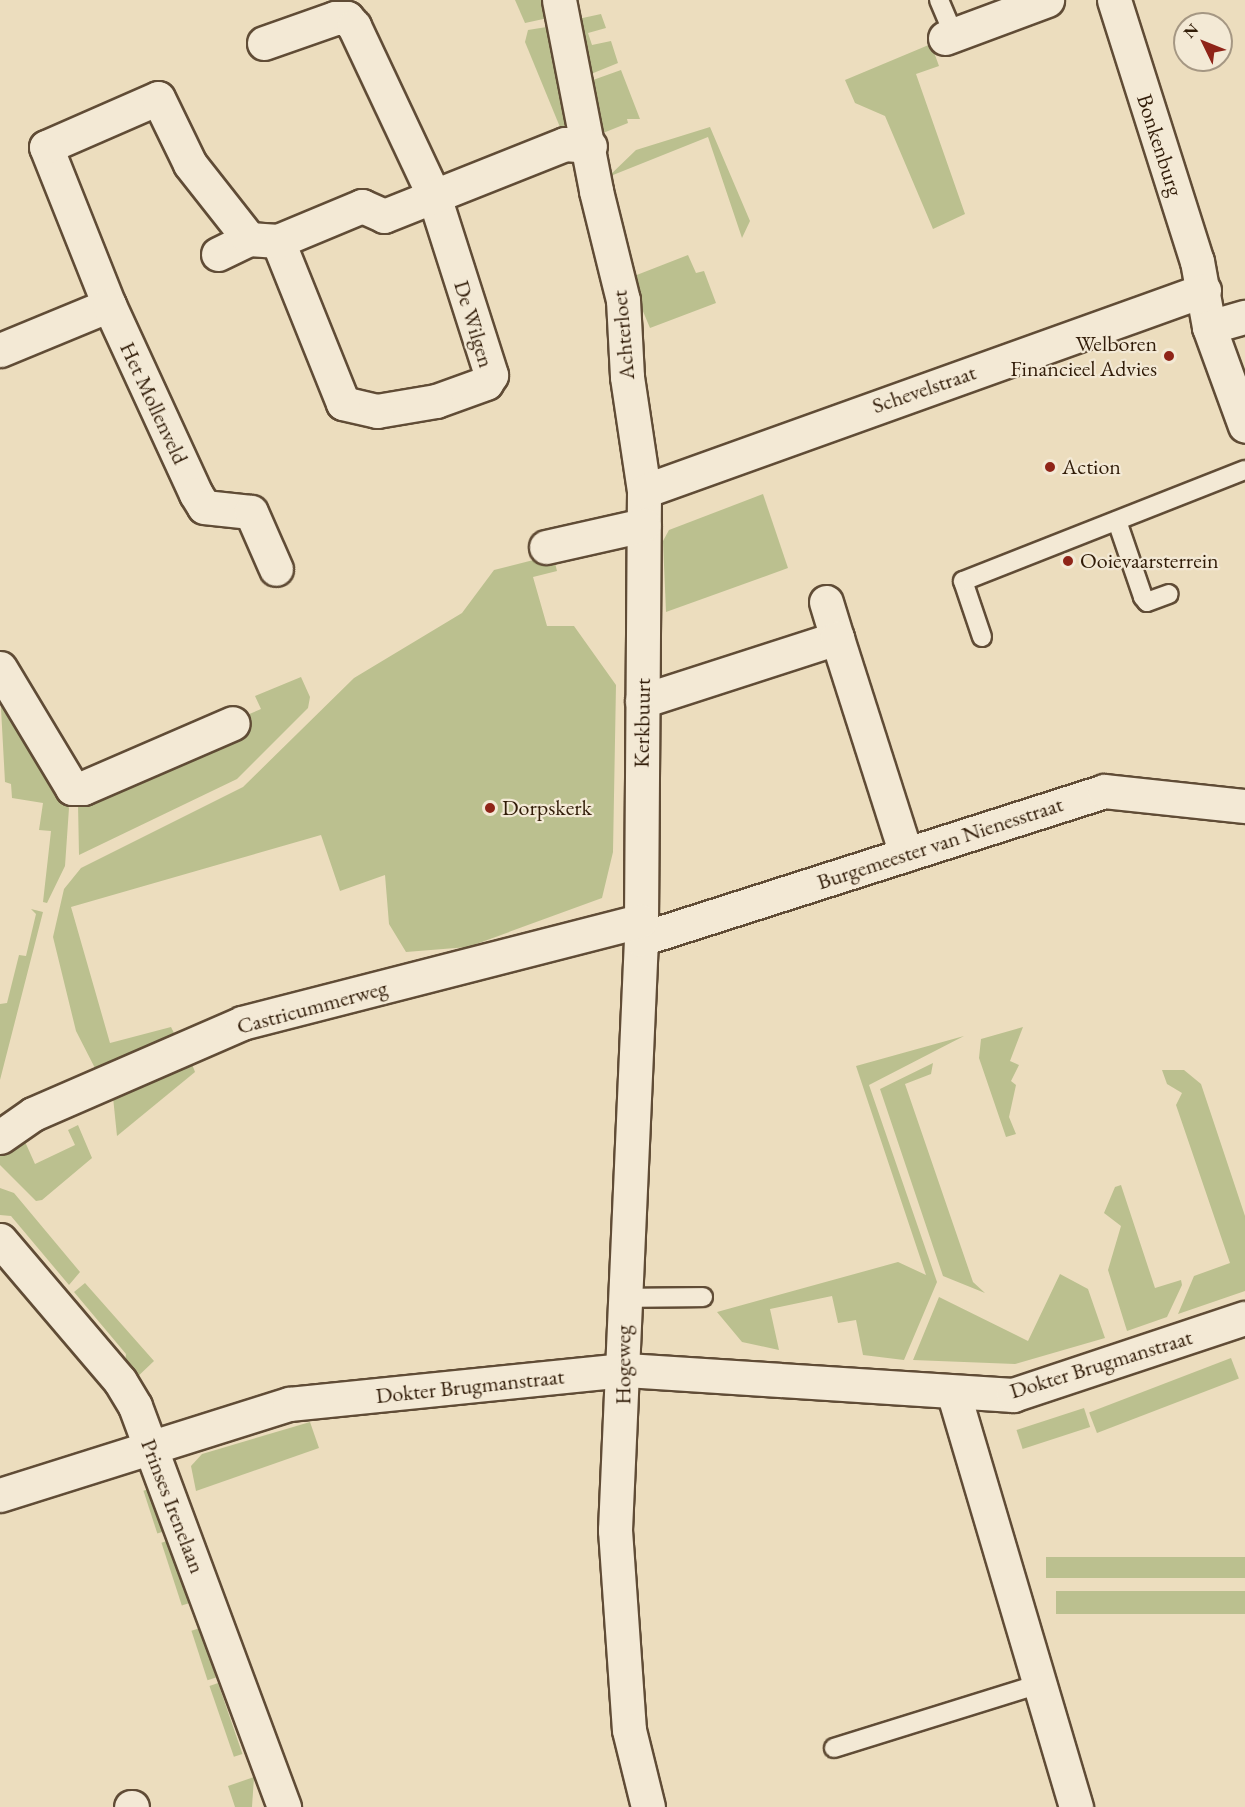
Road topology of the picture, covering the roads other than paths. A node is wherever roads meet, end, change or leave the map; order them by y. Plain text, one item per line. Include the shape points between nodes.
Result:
1 (560, 0) edge
2 (939, 0) edge
3 (1047, 0) edge
4 (1114, 0) edge
5 (950, 36) joint
6 (264, 43) dead end
7 (590, 146) junction
8 (434, 196) junction
9 (264, 240) junction
10 (218, 254) dead end
11 (1204, 290) junction
12 (109, 305) junction
13 (1245, 317) edge
14 (1209, 327) junction
15 (0, 350) edge
16 (1245, 426) edge
17 (1245, 470) edge
18 (644, 491) junction
19 (1117, 520) junction
20 (644, 525) junction
21 (546, 547) dead end
22 (276, 569) dead end
23 (1169, 594) dead end
24 (826, 602) dead end
25 (982, 637) dead end
26 (837, 638) junction
27 (0, 668) edge
28 (642, 701) junction
29 (233, 723) dead end
30 (1245, 806) edge
31 (906, 854) junction
32 (640, 930) junction
33 (0, 1137) edge
34 (0, 1240) edge
35 (703, 1297) dead end
36 (623, 1298) junction
37 (1245, 1318) edge
38 (626, 1370) junction
39 (954, 1395) junction
40 (150, 1447) junction
41 (0, 1495) edge
42 (1039, 1684) junction
43 (834, 1748) dead end
44 (284, 1807) edge
45 (648, 1807) edge
46 (1076, 1807) edge

1 - 7 street, Achterloet
2 - 5 lane
3 - 5 street
4 - 11 street, Bonkenburg
6 - 8 street, De Wilgen via 347,18
7 - 8 street via 565,144
7 - 18 street, Achterloet via 623,300 627,377
8 - 9 street via 384,216 362,206
8 - 9 street, De Wilgen via 491,375 486,383 436,401 377,411 344,404
9 - 10 street
9 - 12 street, De Wilgen via 190,164 158,98 46,147
11 - 14 street, Bonkenburg
11 - 18 street, Schevelstraat
12 - 15 street
12 - 22 street, Het Mollenveld via 204,507 251,512
13 - 14 street
14 - 16 street, Bonkenburg
17 - 19 lane
18 - 20 street, Kerkbuurt
19 - 23 lane via 1143,597 1148,602
19 - 25 lane via 963,581
20 - 21 street
20 - 28 street, Kerkbuurt
24 - 26 street
26 - 28 street
26 - 31 street
27 - 29 street via 72,788 82,788
28 - 32 street, Kerkbuurt
30 - 31 street, Burgemeester van Nienesstraat via 1104,791
31 - 32 street, Burgemeester van Nienesstraat
32 - 33 street, Castricummerweg via 242,1023 33,1114
32 - 36 street, Hogeweg
34 - 40 street, Prinses Irenelaan via 120,1381
35 - 36 lane
36 - 38 street, Hogeweg
37 - 39 street, Dokter Brugmanstraat via 1013,1395
38 - 39 street, Dokter Brugmanstraat
38 - 40 street, Dokter Brugmanstraat via 289,1404
38 - 45 street, Hogeweg via 615,1530 620,1641 632,1750
39 - 42 street
40 - 41 street, Dokter Brugmanstraat
40 - 44 street, Prinses Irenelaan
42 - 43 lane
42 - 46 street

